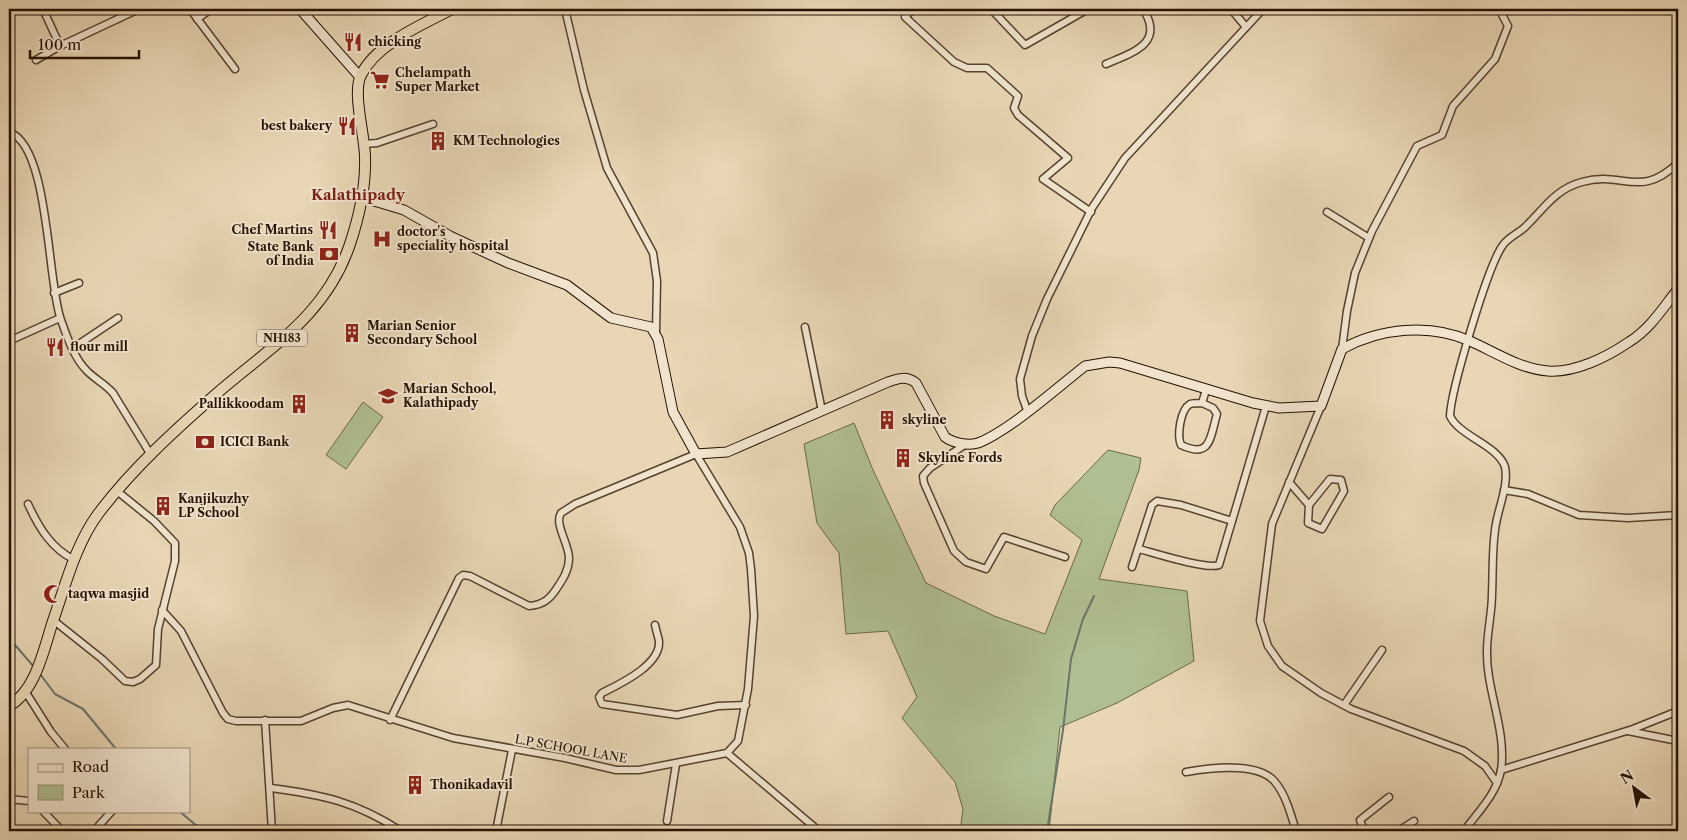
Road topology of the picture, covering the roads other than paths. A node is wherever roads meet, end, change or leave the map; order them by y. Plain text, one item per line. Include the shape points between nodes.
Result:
1 (43, 9) edge
2 (140, 9) edge
3 (190, 9) edge
4 (212, 9) edge
5 (300, 9) edge
6 (452, 9) edge
7 (565, 9) edge
8 (913, 9) edge
9 (990, 9) edge
10 (1088, 9) edge
11 (1143, 9) edge
12 (1231, 9) edge
13 (1263, 9) edge
14 (1499, 9) edge
15 (197, 19) junction
16 (1246, 27) junction
17 (60, 46) junction
18 (36, 60) dead end
19 (1106, 64) dead end
20 (236, 69) dead end
21 (360, 77) junction
22 (433, 124) dead end
23 (9, 132) edge
24 (365, 144) junction
25 (1678, 162) edge
26 (361, 197) junction
27 (1091, 212) junction
28 (1327, 212) dead end
29 (1369, 238) junction
30 (78, 283) dead end
31 (1678, 289) edge
32 (54, 294) junction
33 (60, 318) junction
34 (118, 318) dead end
35 (805, 327) dead end
36 (656, 333) junction
37 (1469, 340) junction
38 (9, 341) edge
39 (73, 348) junction
40 (1342, 349) junction
41 (1206, 390) junction
42 (1202, 403) junction
43 (1266, 406) junction
44 (1321, 406) junction
45 (1027, 410) junction
46 (822, 411) junction
47 (967, 443) junction
48 (696, 454) junction
49 (151, 455) junction
50 (1289, 482) junction
51 (1504, 490) junction
52 (117, 491) junction
53 (28, 504) dead end
54 (1309, 505) junction
55 (1678, 515) edge
56 (1232, 521) junction
57 (1139, 549) junction
58 (1065, 557) dead end
59 (75, 560) junction
60 (1132, 567) dead end
61 (162, 610) junction
62 (53, 620) junction
63 (655, 625) dead end
64 (1382, 650) dead end
65 (25, 691) junction
66 (746, 705) junction
67 (1344, 705) junction
68 (9, 706) edge
69 (1678, 711) edge
70 (266, 720) junction
71 (390, 720) junction
72 (1626, 730) junction
73 (1678, 740) edge
74 (64, 748) edge
75 (512, 750) junction
76 (727, 753) junction
77 (676, 764) junction
78 (1501, 770) junction
79 (1186, 772) dead end
80 (1497, 783) junction
81 (271, 788) junction
82 (1389, 797) dead end
83 (9, 799) edge
84 (28, 801) edge
85 (44, 812) edge
86 (111, 812) edge
87 (1414, 820) dead end
88 (667, 821) dead end
89 (62, 831) edge
90 (94, 831) edge
91 (272, 831) edge
92 (401, 831) edge
93 (496, 831) edge
94 (819, 831) edge
95 (1296, 831) edge
96 (1364, 831) edge
97 (1398, 831) edge
98 (1464, 831) edge

1 - 17 street
2 - 17 street
3 - 15 street
4 - 15 street
5 - 21 main road
6 - 21 highway via 391,44 374,58
7 - 36 street via 607,168 653,253 657,281
8 - 27 street via 905,17 954,62 967,68 987,68 1018,96 1014,108 1018,115 1068,158 1043,179
9 - 10 street via 1026,45
11 - 19 street via 1152,33 1146,43
12 - 16 street
13 - 16 street
14 - 29 street via 1508,26 1495,58 1453,106 1442,134 1417,146
15 - 20 street
16 - 27 street via 1125,158
17 - 18 street
21 - 24 highway, NH183
22 - 24 street via 378,143
23 - 32 street via 27,153 42,194
24 - 26 highway, NH183
25 - 37 street via 1664,174 1645,182 1633,184 1606,178 1584,181 1567,186 1550,199 1526,226 1502,245
26 - 36 main road via 404,210 508,264 567,286 603,314 642,324
26 - 49 highway, NH183 via 345,257 333,285 320,303
27 - 45 street via 1032,336 1020,378
28 - 29 street
29 - 40 street via 1355,273
30 - 32 street
31 - 37 main road via 1652,323 1629,342 1575,367 1555,371 1536,369
32 - 33 street
33 - 38 street
33 - 39 street
34 - 39 street
35 - 46 street
36 - 48 main road via 672,412
37 - 40 main road via 1442,332 1400,331 1367,337
37 - 51 street via 1450,416 1455,424 1502,461
39 - 49 street via 79,362 113,393
40 - 44 main road
41 - 42 street
41 - 43 main road
41 - 45 main road via 1120,363 1096,363 1085,366
42 - 42 street via 1217,414 1208,446 1193,451 1181,445 1179,431 1186,408 1192,403
43 - 44 main road
43 - 56 street
44 - 50 street
45 - 47 main road via 977,443
46 - 47 main road via 896,379 910,378 916,383 945,437 950,441
46 - 48 main road via 727,452
47 - 58 street via 923,476 954,551 966,562 986,569 1004,537
48 - 66 street via 740,527 749,553 754,616
48 - 71 street via 575,504 561,513 558,523 568,547 569,559 566,574 553,594 540,605 529,606 470,576 459,578
49 - 52 highway, NH183
50 - 54 street
50 - 67 street via 1272,524 1261,626 1268,646 1282,666
51 - 55 street via 1528,494 1578,515 1628,518
51 - 78 street via 1495,528 1487,654 1500,740
52 - 59 highway, NH183 via 92,522
52 - 61 street via 175,543 175,561
53 - 59 street via 39,528 62,554
54 - 54 street via 1330,479 1341,480 1344,491 1322,529 1308,523
56 - 57 street via 1216,567
56 - 57 street via 1157,501 1152,505
57 - 60 street
59 - 62 highway, NH183
61 - 62 street via 156,664 148,674 133,682 125,681
61 - 70 street, L.P SCHOOL LANE via 181,631 223,713 236,720
62 - 65 highway, NH183 via 35,673
63 - 66 street via 659,643 656,655 644,668 602,692 599,697 602,704 677,715 718,706
64 - 67 street
65 - 68 highway, NH183
65 - 74 street
66 - 76 street via 738,741
67 - 80 street via 1464,751 1485,766
69 - 72 street
70 - 71 street, L.P SCHOOL LANE via 301,721 341,705
70 - 81 street
71 - 75 street, L.P SCHOOL LANE
72 - 73 street
72 - 78 street
75 - 77 street, L.P SCHOOL LANE via 616,770
75 - 93 street
76 - 77 street, L.P SCHOOL LANE
76 - 94 street
77 - 88 street
78 - 80 street
79 - 95 street via 1242,768 1264,774 1274,780 1282,792
80 - 98 street
81 - 91 street
81 - 92 street via 316,794 355,805
82 - 96 street via 1360,820
83 - 84 street
85 - 89 street
86 - 90 street
87 - 97 street

